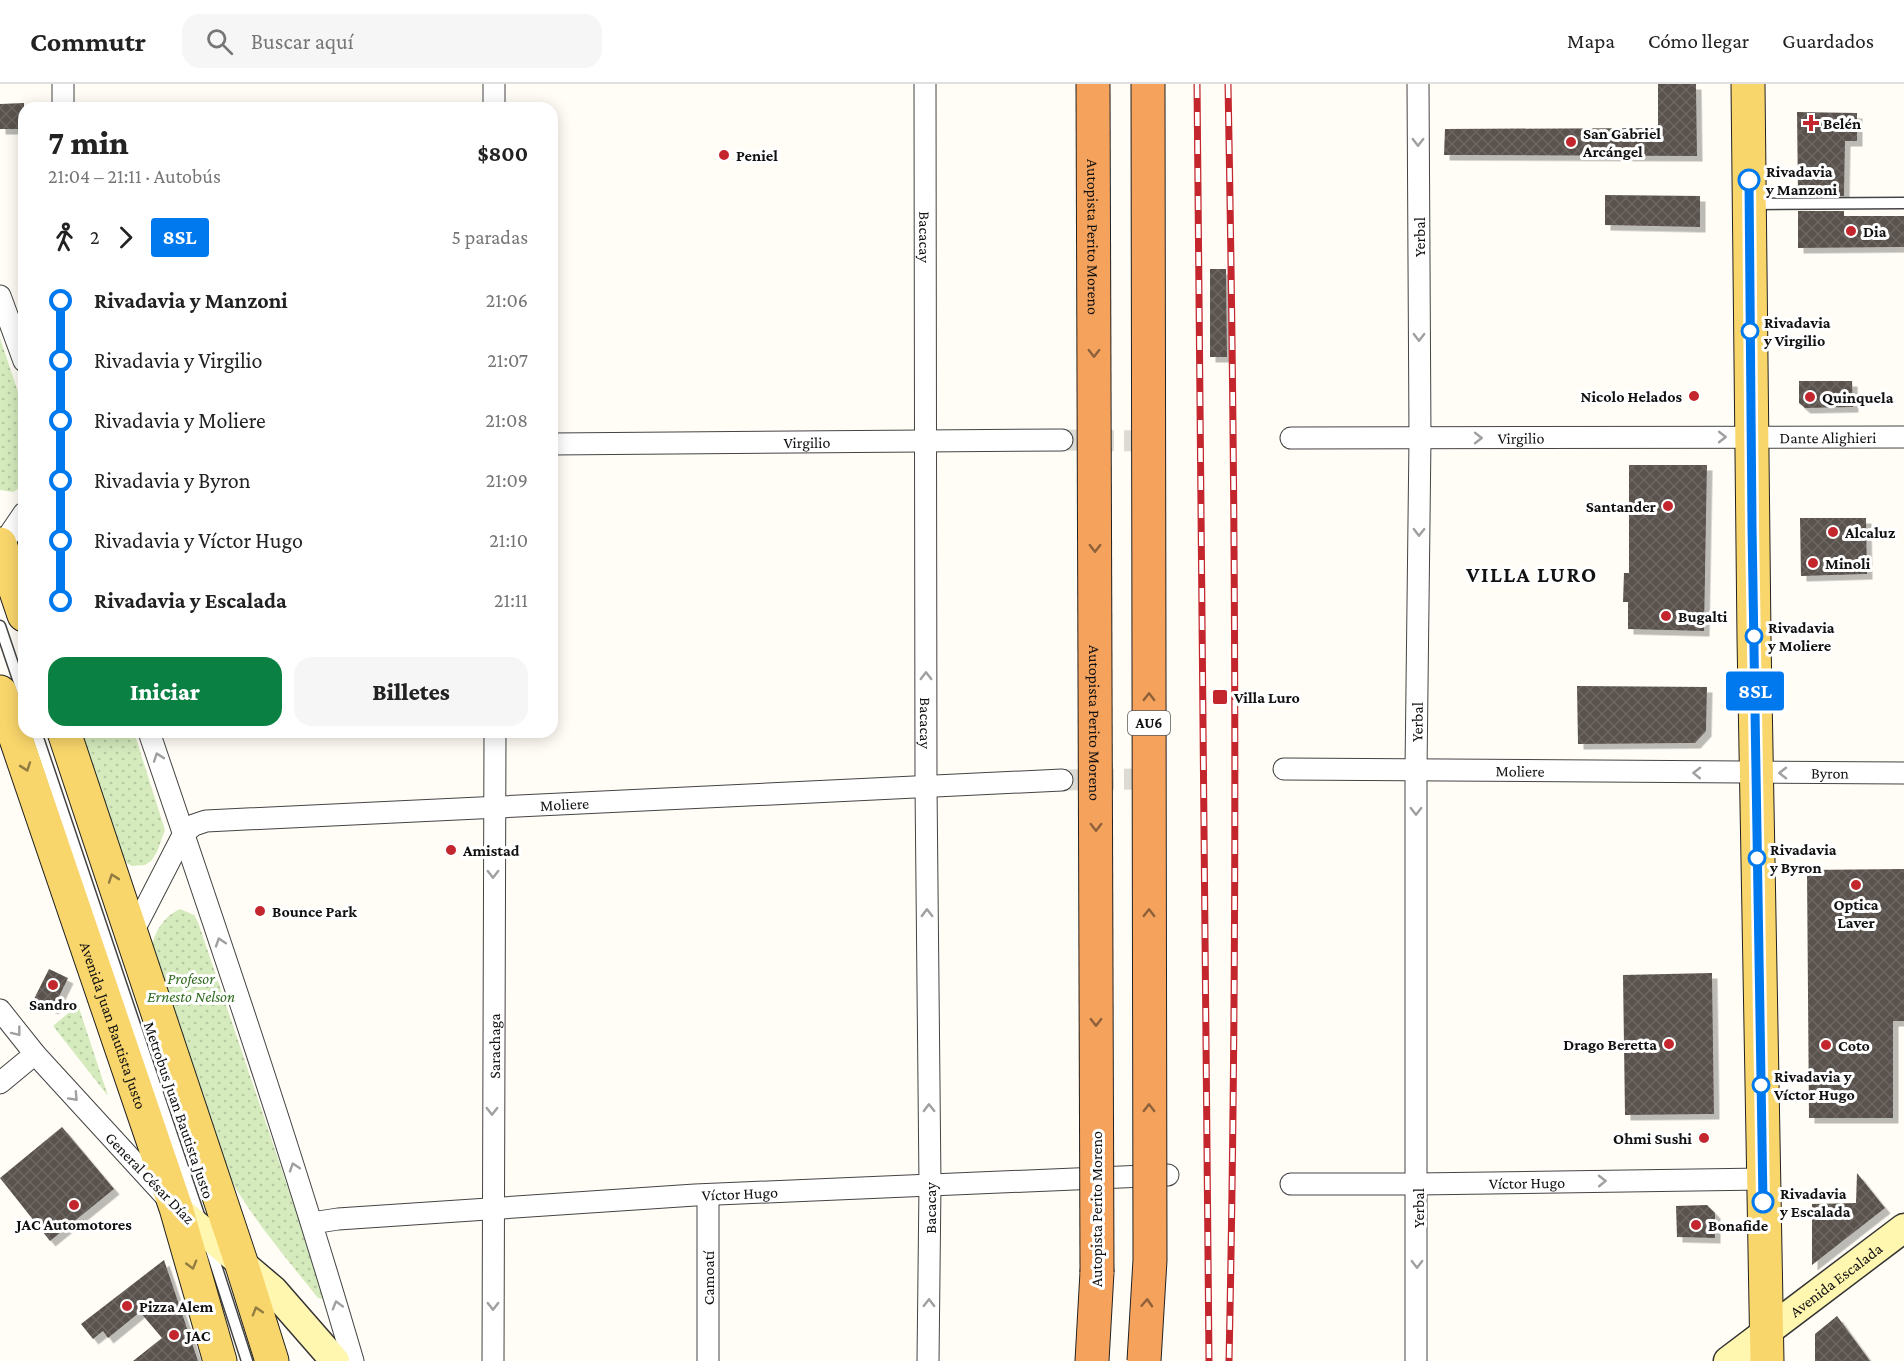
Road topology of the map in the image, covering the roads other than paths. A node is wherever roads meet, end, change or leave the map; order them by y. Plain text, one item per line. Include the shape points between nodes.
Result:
1 (63, 84) edge
2 (494, 84) edge
3 (925, 84) edge
4 (1093, 84) edge
5 (1148, 84) edge
6 (1418, 84) edge
7 (1748, 84) edge
8 (63, 102) edge
9 (494, 102) edge
10 (1904, 203) edge
11 (1749, 205) junction
12 (0, 296) edge
13 (18, 345) edge
14 (1751, 437) junction
15 (1904, 437) edge
16 (1291, 438) dead end
17 (1420, 438) junction
18 (1062, 440) tunnel mouth
19 (926, 442) junction
20 (558, 444) edge
21 (18, 521) edge
22 (0, 546) edge
23 (18, 598) edge
24 (0, 626) edge
25 (18, 679) edge
26 (0, 692) edge
27 (38, 738) edge
28 (66, 738) edge
29 (151, 738) edge
30 (495, 738) edge
31 (1284, 770) dead end
32 (1416, 770) junction
33 (1756, 773) junction
34 (1904, 774) edge
35 (1062, 780) tunnel mouth
36 (926, 786) junction
37 (494, 806) junction
38 (184, 833) junction
39 (132, 933) junction
40 (0, 1010) edge
41 (35, 1054) junction
42 (0, 1083) edge
43 (1168, 1174) dead end
44 (1763, 1179) junction
45 (1291, 1184) dead end
46 (1418, 1184) junction
47 (930, 1185) junction
48 (708, 1195) junction
49 (176, 1208) junction
50 (492, 1210) junction
51 (312, 1223) junction
52 (1904, 1228) edge
53 (206, 1234) junction
54 (242, 1262) junction
55 (1767, 1346) edge
56 (220, 1361) edge
57 (247, 1361) edge
58 (272, 1361) edge
59 (336, 1361) edge
60 (353, 1361) edge
61 (493, 1361) edge
62 (708, 1361) edge
63 (928, 1361) edge
64 (1092, 1361) edge
65 (1144, 1361) edge
66 (1416, 1361) edge
67 (1728, 1361) edge

1 - 8 street
2 - 9 street
3 - 19 street, Bacacay
4 -> 64 highway, Autopista Perito Moreno, bridge via 1097,1272
65 -> 5 highway, AU6, bridge via 1150,1260
6 -> 17 street, Yerbal
7 - 11 main road
10 - 11 lane
11 - 14 main road
12 - 13 street
14 - 15 street, Dante Alighieri
17 -> 14 street, Virgilio
14 - 33 main road
16 - 17 street, Virgilio
17 -> 32 street, Yerbal
18 - 19 street, Virgilio
19 - 20 street, Virgilio
36 -> 19 street, Bacacay
21 - 22 street
22 - 23 main road
24 - 25 lane
26 -> 49 main road, Avenida Juan Bautista Justo
27 - 53 lane, Metrobus Juan Bautista Justo
39 -> 28 main road
38 -> 29 street
30 - 37 street, Sarachaga
31 - 32 street, Moliere
33 -> 32 street, Moliere
32 -> 46 street, Yerbal
34 -> 33 street, Byron
33 - 44 main road
35 - 36 street, Moliere
36 - 37 street, Moliere
47 -> 36 street, Bacacay
37 - 38 street, Moliere via 206,821
37 -> 50 street, Sarachaga
38 - 39 street
51 -> 38 street
39 - 54 main road
40 -> 41 street, General César Díaz
41 - 42 street
41 -> 49 street, General César Díaz
43 - 47 street, Víctor Hugo
46 -> 44 street, Víctor Hugo
44 - 55 main road
45 - 46 street, Víctor Hugo
46 -> 66 street, Yerbal
47 - 48 street, Víctor Hugo
63 -> 47 street, Bacacay
48 - 50 street, Víctor Hugo
48 - 62 street, Camoatí
49 - 53 street, General César Díaz
49 -> 56 main road, Avenida Juan Bautista Justo
50 - 51 street, Víctor Hugo
50 -> 61 street, Sarachaga
60 -> 51 street
52 - 55 street, Avenida Escalada
53 - 54 street, General César Díaz
53 - 57 lane, Metrobus Juan Bautista Justo
58 -> 54 main road
54 - 59 street, General César Díaz via 273,1290
55 - 67 street, Avenida Escalada

